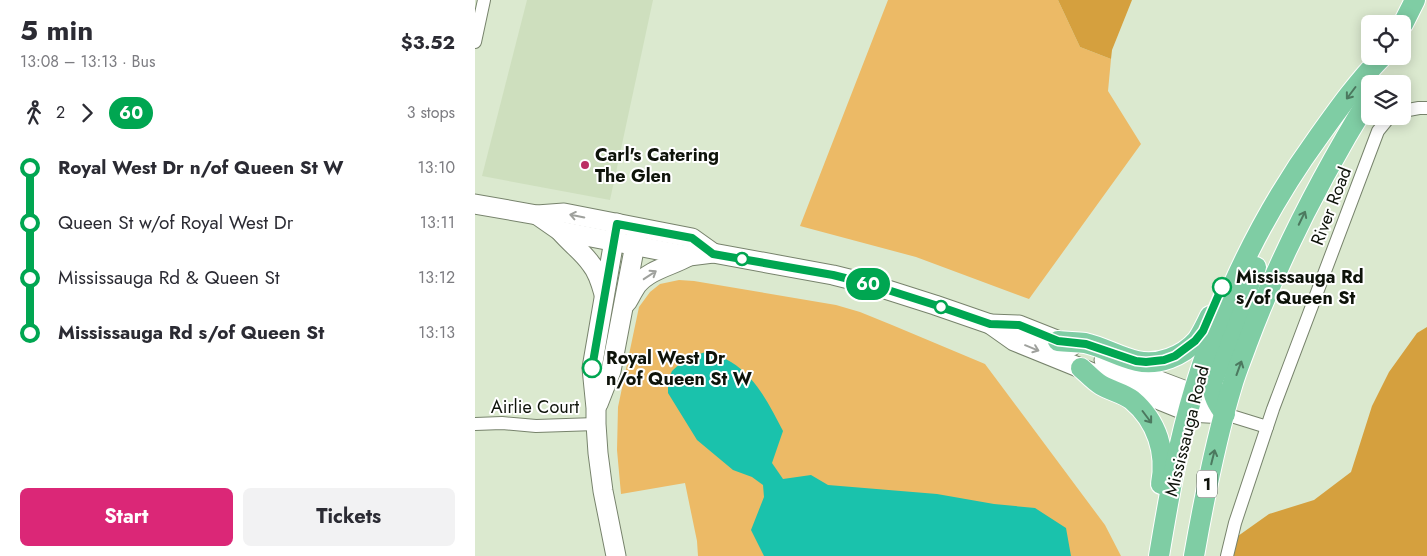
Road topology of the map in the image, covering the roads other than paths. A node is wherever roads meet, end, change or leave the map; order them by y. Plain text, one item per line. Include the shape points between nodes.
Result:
1 (484, 0) edge
2 (1415, 0) edge
3 (1408, 15) edge
4 (475, 42) edge
5 (1375, 65) edge
6 (1427, 108) edge
7 (1411, 109) edge
8 (1361, 112) edge
9 (1383, 125) edge
10 (475, 204) edge
11 (1274, 205) junction
12 (537, 215) junction
13 (560, 231) junction
14 (616, 233) junction
15 (1258, 235) junction
16 (636, 237) junction
17 (713, 254) junction
18 (689, 256) junction
19 (604, 294) junction
20 (623, 308) junction
21 (990, 324) junction
22 (1058, 341) junction
23 (1081, 368) junction
24 (1191, 403) junction
25 (1225, 414) junction
26 (596, 416) junction
27 (475, 424) edge
28 (1267, 427) junction
29 (1161, 547) edge
30 (616, 556) edge
31 (1194, 556) edge
32 (1227, 556) edge

1 - 4 street
2 - 3 main road
5 -> 11 main road, Mississauga Road / 1 via 1364,75 1297,166
6 - 7 street
25 -> 8 main road, Mississauga Road / 1 via 1256,320 1280,263
9 - 28 street, River Road
10 - 12 main road
11 - 15 main road, Mississauga Road / 1
11 - 25 main road via 1271,230 1212,383 1213,394
12 - 13 main road
14 -> 12 main road via 564,213
13 - 14 main road
13 - 19 main road via 592,264
14 - 16 main road
14 - 19 main road
15 - 22 main road via 1239,248 1203,331 1175,356 1153,362 1136,361 1086,344
15 - 24 main road, Mississauga Road / 1 via 1218,323
16 - 17 main road via 692,238
16 - 18 main road
16 - 20 main road
17 - 18 main road
17 - 21 main road via 842,277
20 -> 18 main road via 645,278
19 - 26 main road via 592,368
20 - 26 main road via 611,371
21 - 22 main road via 1019,325
21 -> 23 main road via 1014,340
22 - 24 main road
23 - 24 main road
23 -> 29 main road via 1100,385 1132,400 1154,428 1164,464 1154,526
24 - 25 main road
24 - 29 main road, Mississauga Road / 1 via 1179,447
25 - 28 street
31 -> 25 main road, Mississauga Road / 1 via 1209,474
26 - 27 street, Airlie Court via 536,426
26 - 30 main road via 603,491
28 - 32 street, River Road

